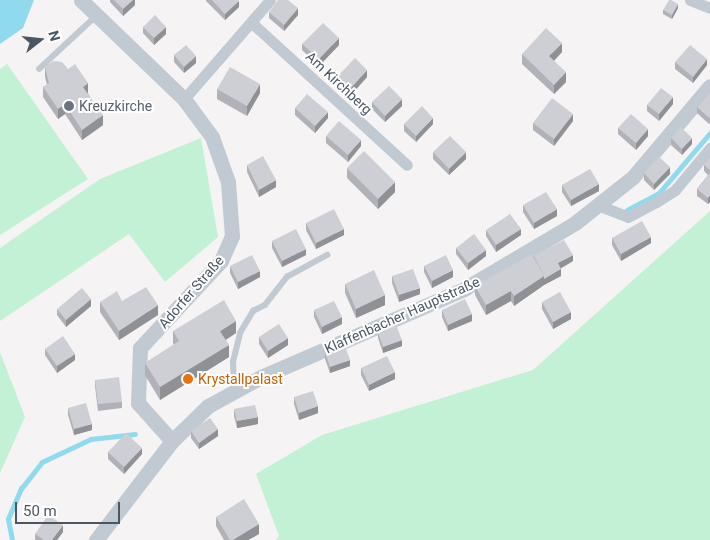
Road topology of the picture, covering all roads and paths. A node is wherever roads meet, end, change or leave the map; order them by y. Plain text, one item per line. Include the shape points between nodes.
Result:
1 (81, 0) edge
2 (270, 0) edge
3 (690, 0) edge
4 (710, 8) edge
5 (97, 14) junction
6 (252, 23) junction
7 (39, 69) dead end
8 (710, 86) edge
9 (184, 99) junction
10 (710, 148) edge
11 (406, 165) dead end
12 (600, 206) junction
13 (327, 255) dead end
14 (234, 390) junction
15 (172, 441) junction
16 (96, 540) edge

1 - 5 street, Adorfer Straße
2 - 6 street
3 - 4 street
5 - 7 lane
5 - 9 street, Adorfer Straße
6 - 9 street
6 - 11 street, Am Kirchberg
8 - 12 street, Klaffenbacher Hauptstraße via 632,177
9 - 15 street, Adorfer Straße via 212,138 220,156 228,182 232,236 221,261 140,348 138,403
10 - 12 street via 675,190 628,217
12 - 14 street, Klaffenbacher Hauptstraße via 464,289
13 - 14 lane via 287,277 265,305 253,311 240,333 233,362
14 - 15 street, Klaffenbacher Hauptstraße via 208,406
15 - 16 street, Klaffenbacher Hauptstraße

